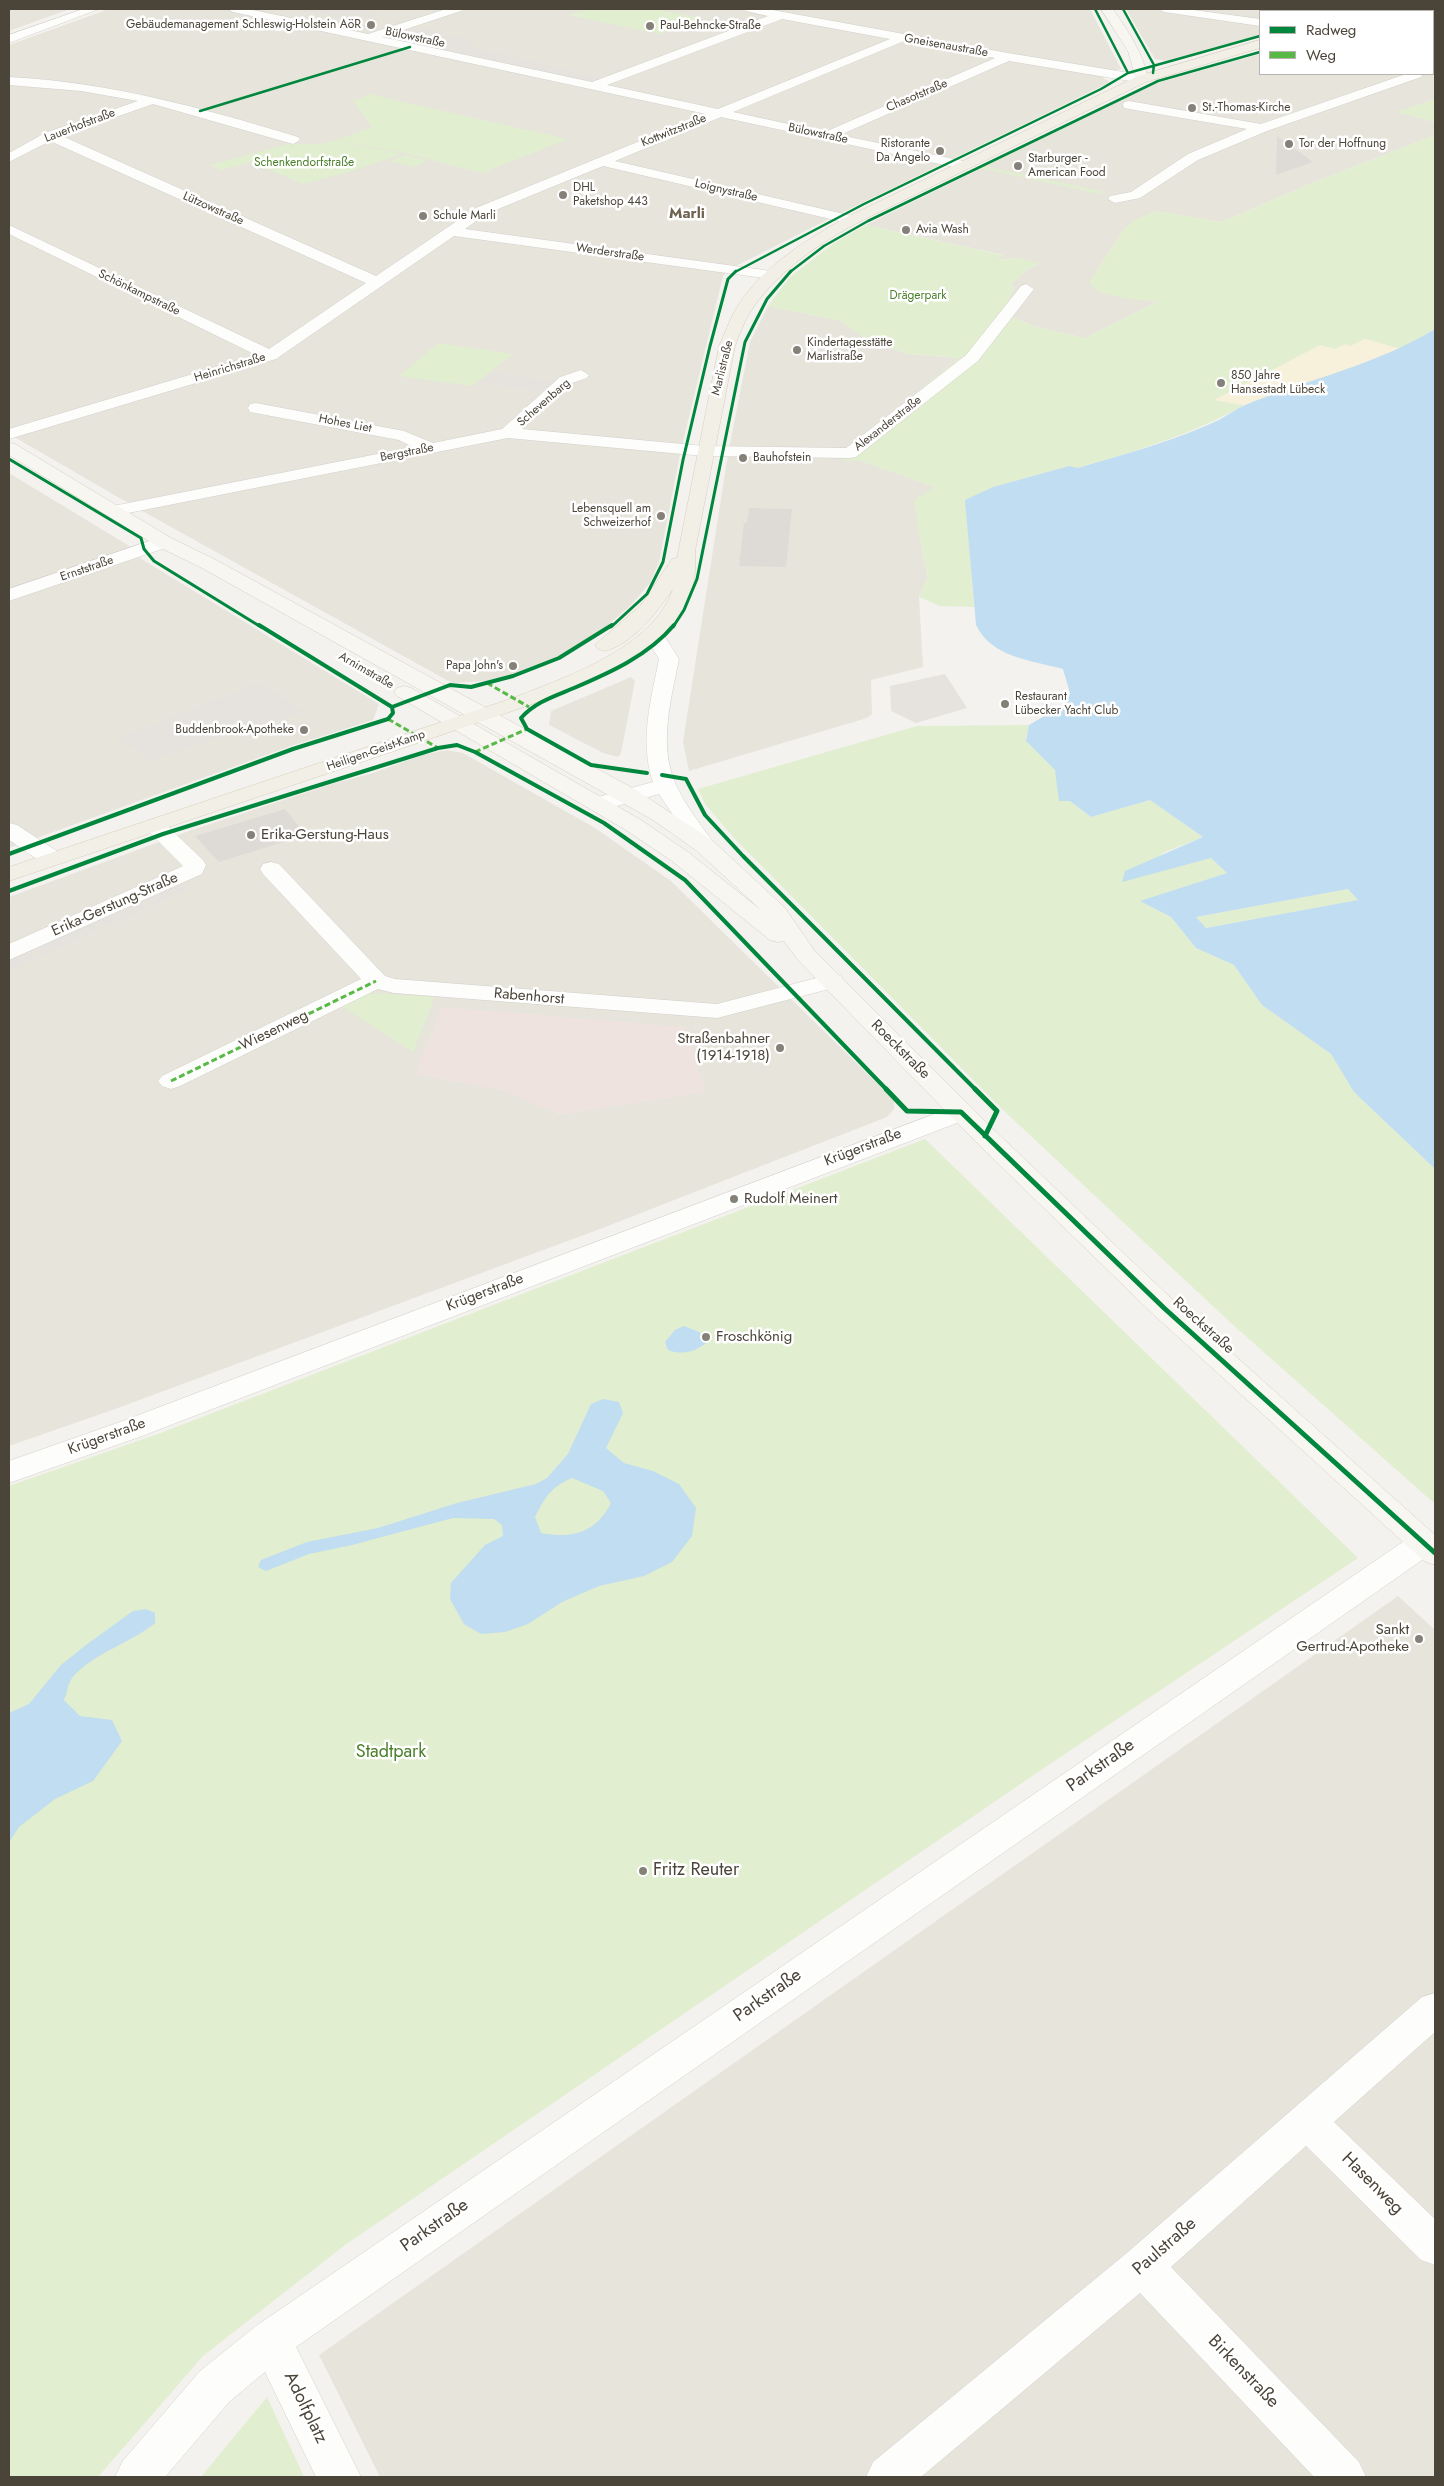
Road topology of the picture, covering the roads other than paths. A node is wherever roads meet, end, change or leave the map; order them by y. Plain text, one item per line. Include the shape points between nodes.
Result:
1 (93, 9) edge
2 (234, 9) edge
3 (296, 9) edge
4 (457, 9) edge
5 (750, 9) edge
6 (1107, 9) edge
7 (1164, 9) edge
8 (831, 12) dead end
9 (781, 15) junction
10 (271, 17) junction
11 (809, 20) junction
12 (1259, 23) edge
13 (369, 38) junction
14 (902, 38) junction
15 (9, 39) edge
16 (1259, 44) edge
17 (1008, 57) junction
18 (1414, 75) edge
19 (1142, 79) junction
20 (9, 80) edge
21 (593, 86) junction
22 (153, 100) junction
23 (1128, 105) dead end
24 (718, 113) junction
25 (1262, 128) junction
26 (50, 136) junction
27 (826, 136) junction
28 (293, 140) dead end
29 (9, 158) edge
30 (600, 162) junction
31 (962, 165) junction
32 (1115, 199) dead end
33 (852, 220) junction
34 (9, 229) edge
35 (450, 231) junction
36 (771, 274) junction
37 (376, 282) junction
38 (1026, 289) dead end
39 (270, 356) junction
40 (581, 375) dead end
41 (256, 408) dead end
42 (508, 433) junction
43 (9, 434) edge
44 (9, 448) edge
45 (431, 448) junction
46 (704, 451) junction
47 (113, 511) junction
48 (164, 542) junction
49 (686, 551) junction
50 (9, 595) edge
51 (656, 601) joint
52 (677, 604) joint
53 (653, 633) junction
54 (454, 714) junction
55 (484, 714) junction
56 (664, 780) junction
57 (628, 795) junction
58 (599, 804) junction
59 (154, 826) junction
60 (9, 830) edge
61 (705, 846) junction
62 (52, 858) junction
63 (271, 869) dead end
64 (9, 874) edge
65 (9, 953) edge
66 (806, 955) junction
67 (376, 981) junction
68 (832, 981) junction
69 (171, 1081) dead end
70 (961, 1112) junction
71 (9, 1472) edge
72 (1430, 1548) edge
73 (1435, 2009) edge
74 (1308, 2122) junction
75 (1435, 2246) edge
76 (1142, 2266) junction
77 (271, 2340) junction
78 (136, 2477) edge
79 (339, 2477) edge
80 (888, 2477) edge
81 (1344, 2477) edge

1 - 15 street
2 - 10 street, Bülowstraße
3 - 10 street
4 - 13 street
5 - 9 street, Gneisenaustraße
6 - 19 main road via 1140,63
7 - 12 street
8 - 11 street
9 - 11 street, Gneisenaustraße
9 - 21 street
10 - 13 street, Bülowstraße
11 - 14 street, Gneisenaustraße
13 - 21 street, Bülowstraße
14 - 17 street, Gneisenaustraße
14 - 24 street, Kottwitzstraße
16 - 19 main road, Marlistraße
17 - 19 street, Gneisenaustraße
17 - 27 street, Chasotstraße
18 - 25 street
19 - 31 main road, Marlistraße
20 - 22 street via 83,87
21 - 24 street, Bülowstraße
22 - 26 street, Lauerhofstraße
22 - 28 street
23 - 25 street
24 - 27 street, Bülowstraße
24 - 30 street, Kottwitzstraße
25 - 32 street via 1193,157 1135,195
26 - 29 street, Lauerhofstraße
26 - 37 street, Lützowstraße
27 - 31 street, Bülowstraße
30 - 33 street, Loignystraße
30 - 35 street, Kottwitzstraße via 481,211
31 - 33 main road, Marlistraße
33 - 36 main road, Marlistraße via 816,240
34 - 39 street, Schönkampstraße
35 - 36 street, Werderstraße
35 - 37 street, Heinrichstraße
36 - 46 main road, Marlistraße via 740,314 727,346
37 - 39 street, Heinrichstraße
38 - 46 street, Alexanderstraße via 972,358 850,453
39 - 43 street, Heinrichstraße
40 - 42 street, Schevenbarg via 566,380
41 - 45 street, Hohes Liet via 404,436
42 - 45 street, Bergstraße
42 - 46 street, Bergstraße
44 - 47 main road, Arnimstraße
45 - 47 street, Bergstraße
46 - 49 main road, Marlistraße
47 - 48 main road, Arnimstraße
48 - 50 street, Ernststraße
48 - 54 main road, Arnimstraße via 196,570
49 - 51 main road, Marlistraße
49 - 52 main road, Marlistraße via 685,582
51 - 54 main road, Heiligen-Geist-Kamp via 631,626 586,657
52 - 53 main road, Heiligen-Geist-Kamp
53 - 55 main road, Heiligen-Geist-Kamp via 607,664 563,685
53 - 56 street via 669,659 657,748
54 - 55 main road, Heiligen-Geist-Kamp
54 - 58 main road, Arnimstraße
54 - 59 main road, Heiligen-Geist-Kamp
54 - 62 main road, Heiligen-Geist-Kamp via 228,786 101,834
55 - 57 main road
56 - 57 street
56 - 61 street, Roeckstraße
57 - 58 street
57 - 61 main road, Roeckstraße
58 - 66 main road, Roeckstraße via 703,873 755,919
59 - 62 main road, Heiligen-Geist-Kamp
59 - 65 street, Erika-Gerstung-Straße via 195,865 194,869
60 - 62 street
61 - 66 main road, Roeckstraße via 778,914
62 - 64 main road, Heiligen-Geist-Kamp
63 - 67 street
66 - 68 main road, Roeckstraße
67 - 68 street, Rabenhorst via 404,987 717,1011
67 - 69 street, Wiesenweg
68 - 70 main road, Roeckstraße
70 - 71 street, Krügerstraße via 131,1429
70 - 72 main road, Roeckstraße via 1164,1308
72 - 77 street, Parkstraße
73 - 74 street, Paulstraße
74 - 75 street, Hasenweg
74 - 76 street, Paulstraße
76 - 80 street, Paulstraße
76 - 81 street, Birkenstraße
77 - 78 street, Parkstraße via 215,2386
77 - 79 street, Adolfplatz

